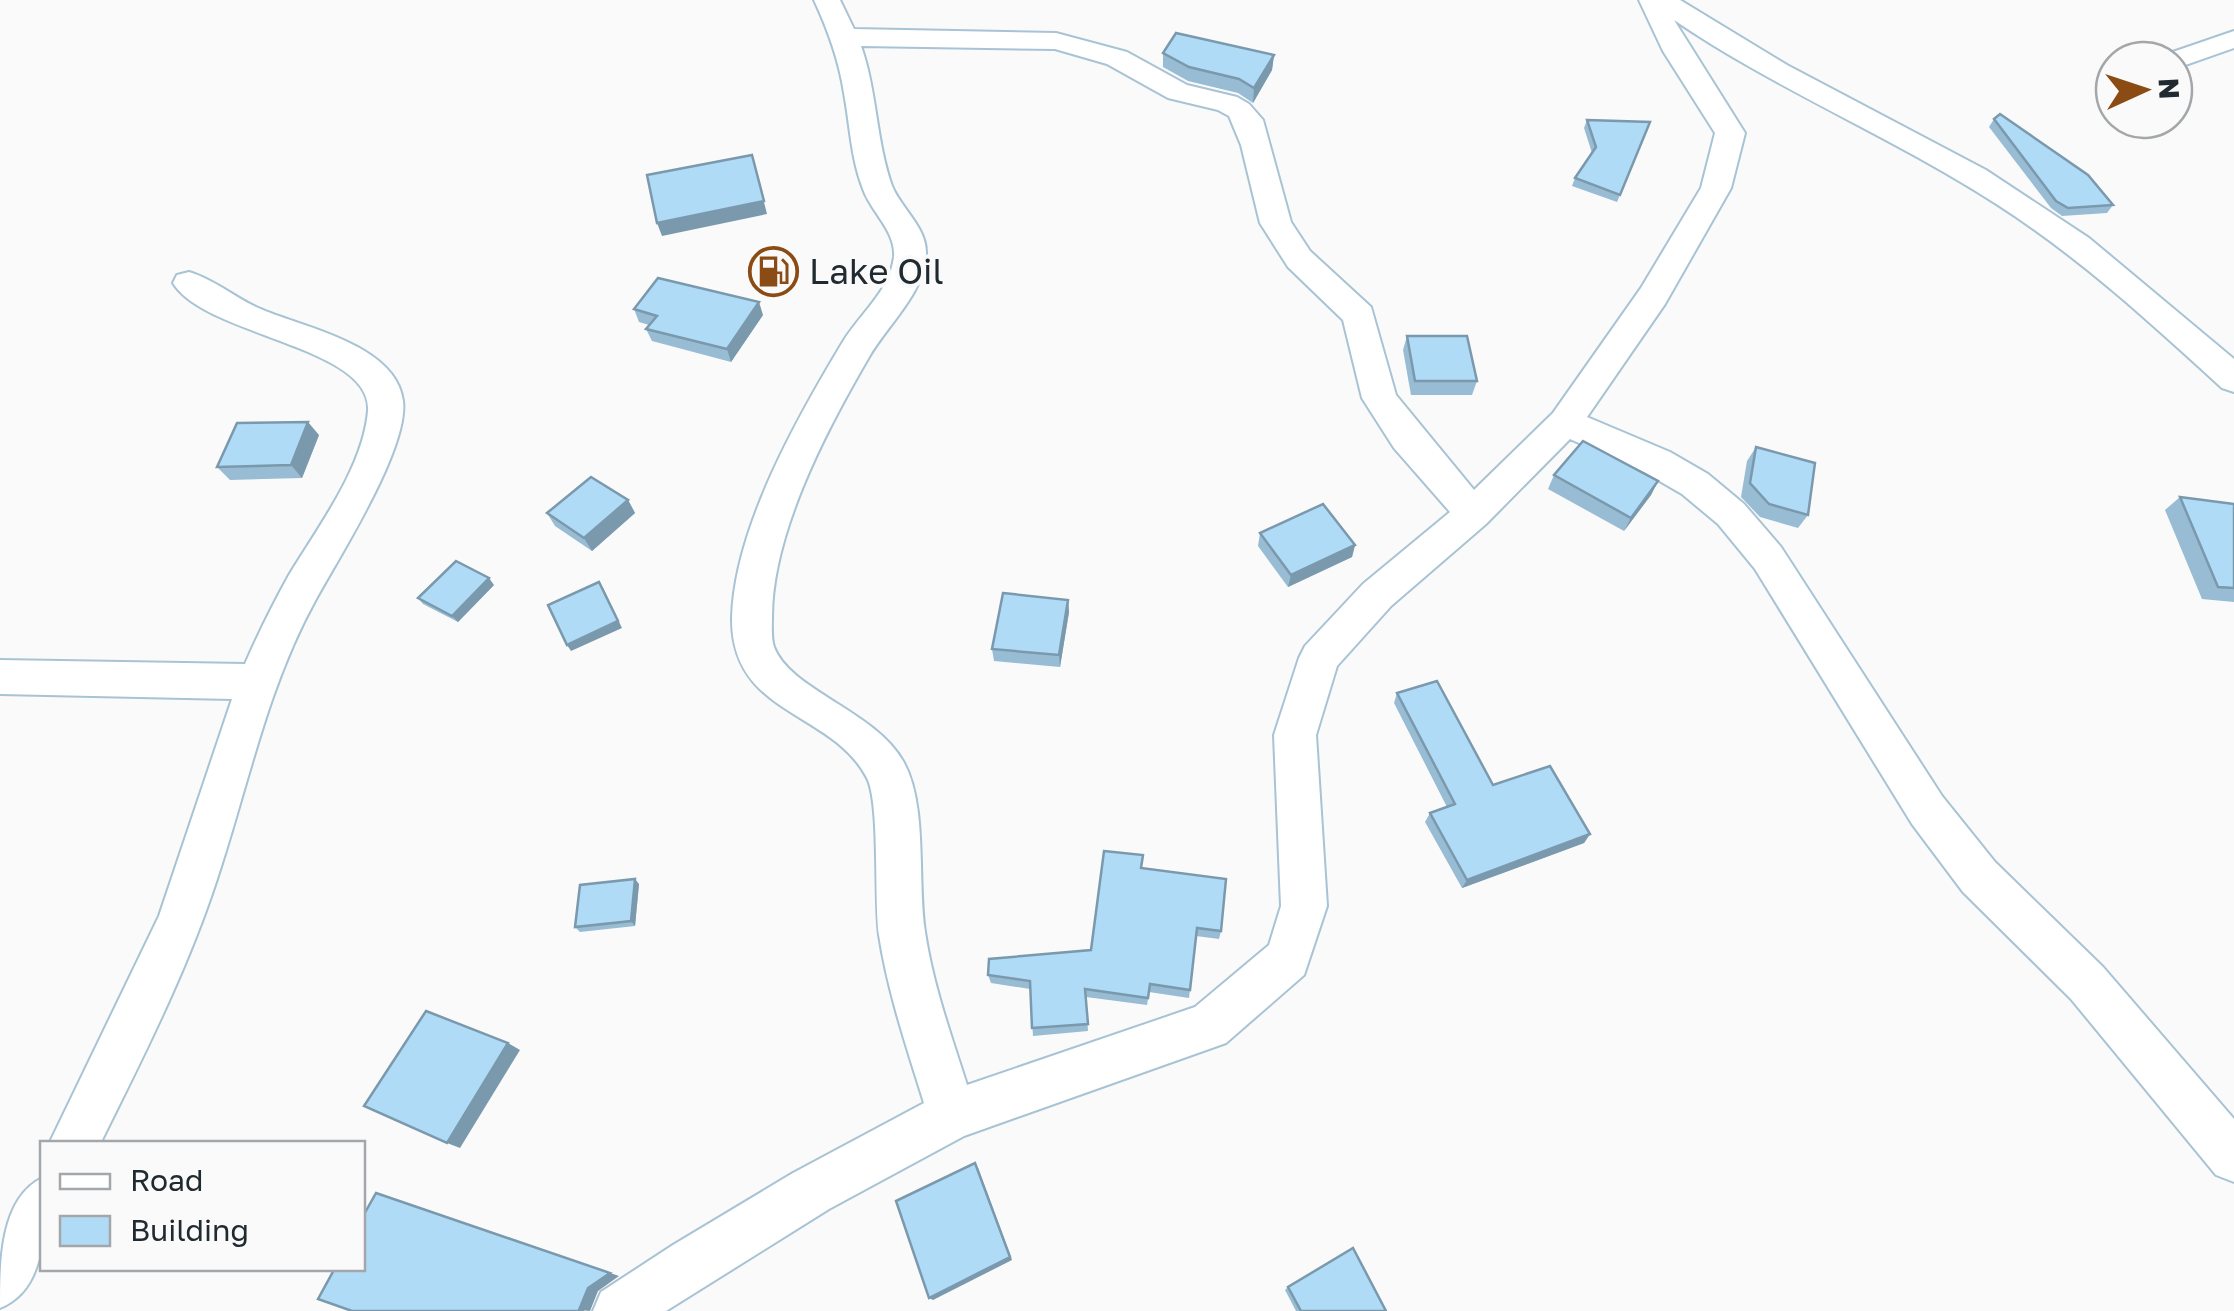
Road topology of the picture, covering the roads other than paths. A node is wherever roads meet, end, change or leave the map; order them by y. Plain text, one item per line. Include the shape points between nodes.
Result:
1 (827, 0) edge
2 (1652, 0) edge
3 (1662, 0) edge
4 (845, 36) junction
5 (2234, 39) edge
6 (2194, 54) edge
7 (189, 282) dead end
8 (2234, 379) edge
9 (1566, 422) junction
10 (1473, 514) junction
11 (0, 677) edge
12 (259, 682) junction
13 (952, 1116) junction
14 (75, 1141) edge
15 (2234, 1157) edge
16 (40, 1207) edge
17 (0, 1282) edge
18 (620, 1311) edge

1 - 4 street
2 - 9 street via 1662,30 1730,133 1716,188 1653,296
3 - 8 street via 2044,222
4 - 10 street via 1056,41 1117,58 1178,92 1240,110 1276,223 1299,259 1360,315 1379,398
4 - 13 street via 873,174 910,252 906,274 812,430 786,493 761,563 752,613 755,654 786,690 838,719 874,750 891,781 899,915
5 - 6 street
7 - 12 street via 243,315 318,340 376,380 386,399 362,478 272,644
9 - 10 street
9 - 15 street via 1657,462 1732,514 1768,558 1927,810 1978,877 2087,983
10 - 13 street via 1377,595 1319,658 1296,735 1304,906 1288,959 1209,1026
11 - 12 street
12 - 14 street via 193,886
13 - 18 street via 810,1191
16 - 17 street

